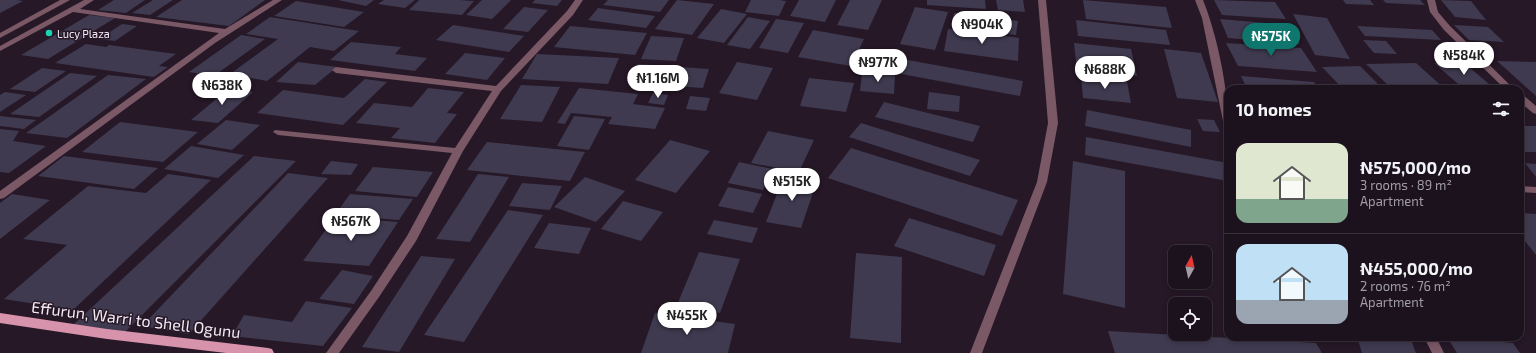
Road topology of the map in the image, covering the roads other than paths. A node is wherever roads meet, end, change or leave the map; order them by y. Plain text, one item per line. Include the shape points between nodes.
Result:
1 (66, 0) edge
2 (90, 0) edge
3 (278, 0) edge
4 (579, 0) edge
5 (1042, 0) edge
6 (1199, 0) edge
7 (1431, 0) edge
8 (72, 10) junction
9 (226, 32) junction
10 (0, 36) edge
11 (0, 49) edge
12 (336, 70) dead end
13 (1505, 85) edge
14 (498, 89) junction
15 (1524, 100) edge
16 (1224, 102) edge
17 (1536, 110) edge
18 (278, 132) dead end
19 (458, 151) junction
20 (1524, 189) edge
21 (1536, 190) edge
22 (0, 196) edge
23 (0, 318) edge
24 (1432, 341) edge
25 (268, 353) edge
26 (332, 353) edge
27 (976, 353) edge
28 (1438, 353) edge

1 - 10 street
2 - 8 street
3 - 9 street
4 - 14 street via 570,13
5 - 27 street via 1053,123 1042,182
6 - 16 street via 1206,18
7 - 13 street via 1434,12 1447,28
8 - 9 street
8 - 11 street
9 - 22 street
12 - 14 street
14 - 19 street
15 - 17 street
18 - 19 street
19 - 26 street via 412,238
20 - 21 street
23 - 25 main road, Effurun, Warri to Shell Ogunu via 107,334
24 - 28 street

